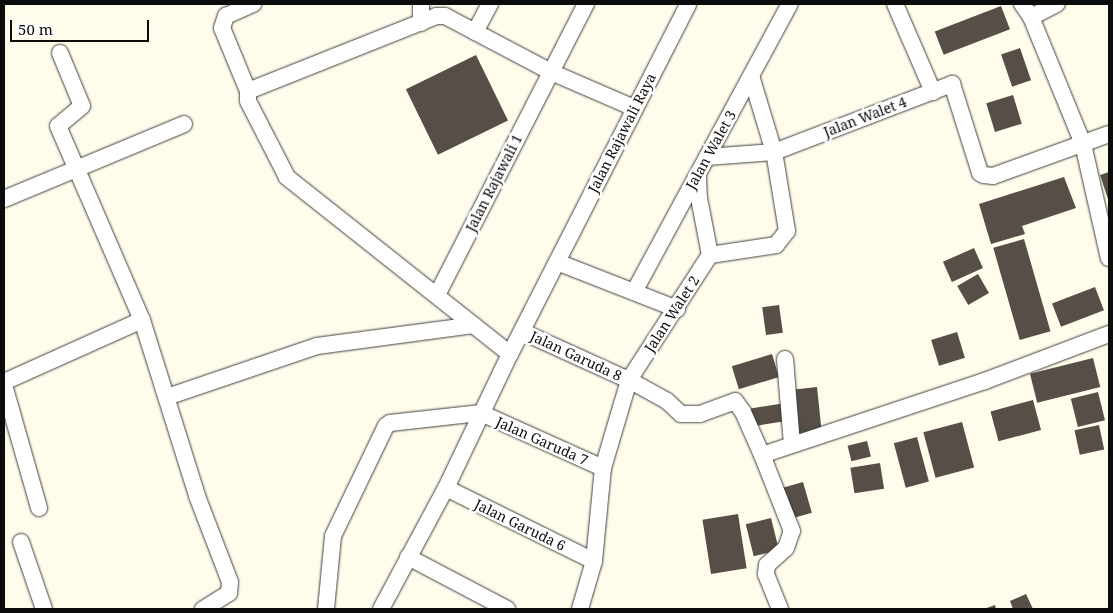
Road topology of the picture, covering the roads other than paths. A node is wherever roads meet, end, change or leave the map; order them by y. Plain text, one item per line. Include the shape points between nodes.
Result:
1 (253, 4) edge
2 (421, 4) edge
3 (490, 4) edge
4 (586, 4) edge
5 (688, 4) edge
6 (896, 4) edge
7 (1057, 4) edge
8 (794, 5) edge
9 (1027, 10) edge
10 (421, 23) junction
11 (476, 32) junction
12 (60, 53) dead end
13 (551, 72) junction
14 (751, 76) junction
15 (248, 91) junction
16 (933, 92) junction
17 (634, 108) junction
18 (184, 124) dead end
19 (1109, 134) edge
20 (1083, 144) junction
21 (774, 152) junction
22 (707, 157) junction
23 (76, 168) junction
24 (698, 174) junction
25 (4, 199) edge
26 (710, 255) junction
27 (1109, 258) edge
28 (556, 262) junction
29 (634, 292) junction
30 (437, 295) junction
31 (677, 309) junction
32 (142, 320) junction
33 (474, 325) junction
34 (523, 332) junction
35 (1109, 334) edge
36 (510, 354) junction
37 (784, 359) dead end
38 (629, 380) junction
39 (4, 383) edge
40 (167, 397) junction
41 (481, 413) junction
42 (792, 444) junction
43 (762, 455) junction
44 (603, 468) junction
45 (446, 488) junction
46 (39, 508) dead end
47 (21, 542) dead end
48 (408, 557) junction
49 (594, 561) junction
50 (44, 609) edge
51 (203, 609) edge
52 (326, 609) edge
53 (381, 609) edge
54 (507, 609) edge
55 (580, 609) edge
56 (780, 609) edge

1 - 15 street via 226,16 222,28
2 - 10 street
3 - 11 street
4 - 13 street, Jalan Rajawali 1
5 - 17 street, Jalan Rajawali Raya
6 - 16 street
7 - 9 street
8 - 14 street, Jalan Walet 3
9 - 20 street
10 - 11 street via 436,16 445,16
10 - 15 street
11 - 13 street
12 - 23 street via 82,106 58,126
13 - 17 street
13 - 30 street, Jalan Rajawali 1
14 - 21 street
14 - 22 street, Jalan Walet 3
15 - 30 street via 248,101 287,177
16 - 20 street, Jalan Walet 4 via 946,85 955,86 980,173 984,175 992,176
16 - 21 street, Jalan Walet 4
17 - 28 street, Jalan Rajawali Raya
18 - 23 street
19 - 20 street
20 - 27 street
21 - 22 street, Jalan Walet 4
21 - 26 street via 788,231 784,240 776,245
22 - 24 street, Jalan Walet 3
23 - 25 street
23 - 32 street
24 - 26 street via 699,198
24 - 29 street, Jalan Walet 3
26 - 31 street, Jalan Walet 2
28 - 29 street
28 - 34 street, Jalan Rajawali Raya
29 - 31 street
30 - 33 street
31 - 38 street, Jalan Walet 2
32 - 39 street
32 - 40 street
33 - 36 street
33 - 40 street via 316,346
34 - 36 street, Jalan Rajawali Raya
34 - 38 street, Jalan Garuda 8
35 - 42 street via 986,381
36 - 41 street, Jalan Rajawali Raya
37 - 42 street
38 - 43 street, Jalan Garuda 8 via 667,401 681,414 700,414 735,401 744,412
38 - 44 street, Jalan Walet 2
39 - 46 street
40 - 51 street via 197,496 230,582 230,593
41 - 44 street, Jalan Garuda 7
41 - 45 street, Jalan Rajawali Raya
41 - 52 street via 386,426 333,536
42 - 43 street
43 - 56 street via 792,531 791,541 768,566 766,574
44 - 49 street, Jalan Walet 2
45 - 48 street, Jalan Rajawali Raya
45 - 49 street, Jalan Garuda 6
47 - 50 street
48 - 53 street, Jalan Rajawali Raya
48 - 54 street
49 - 55 street, Jalan Walet 2

